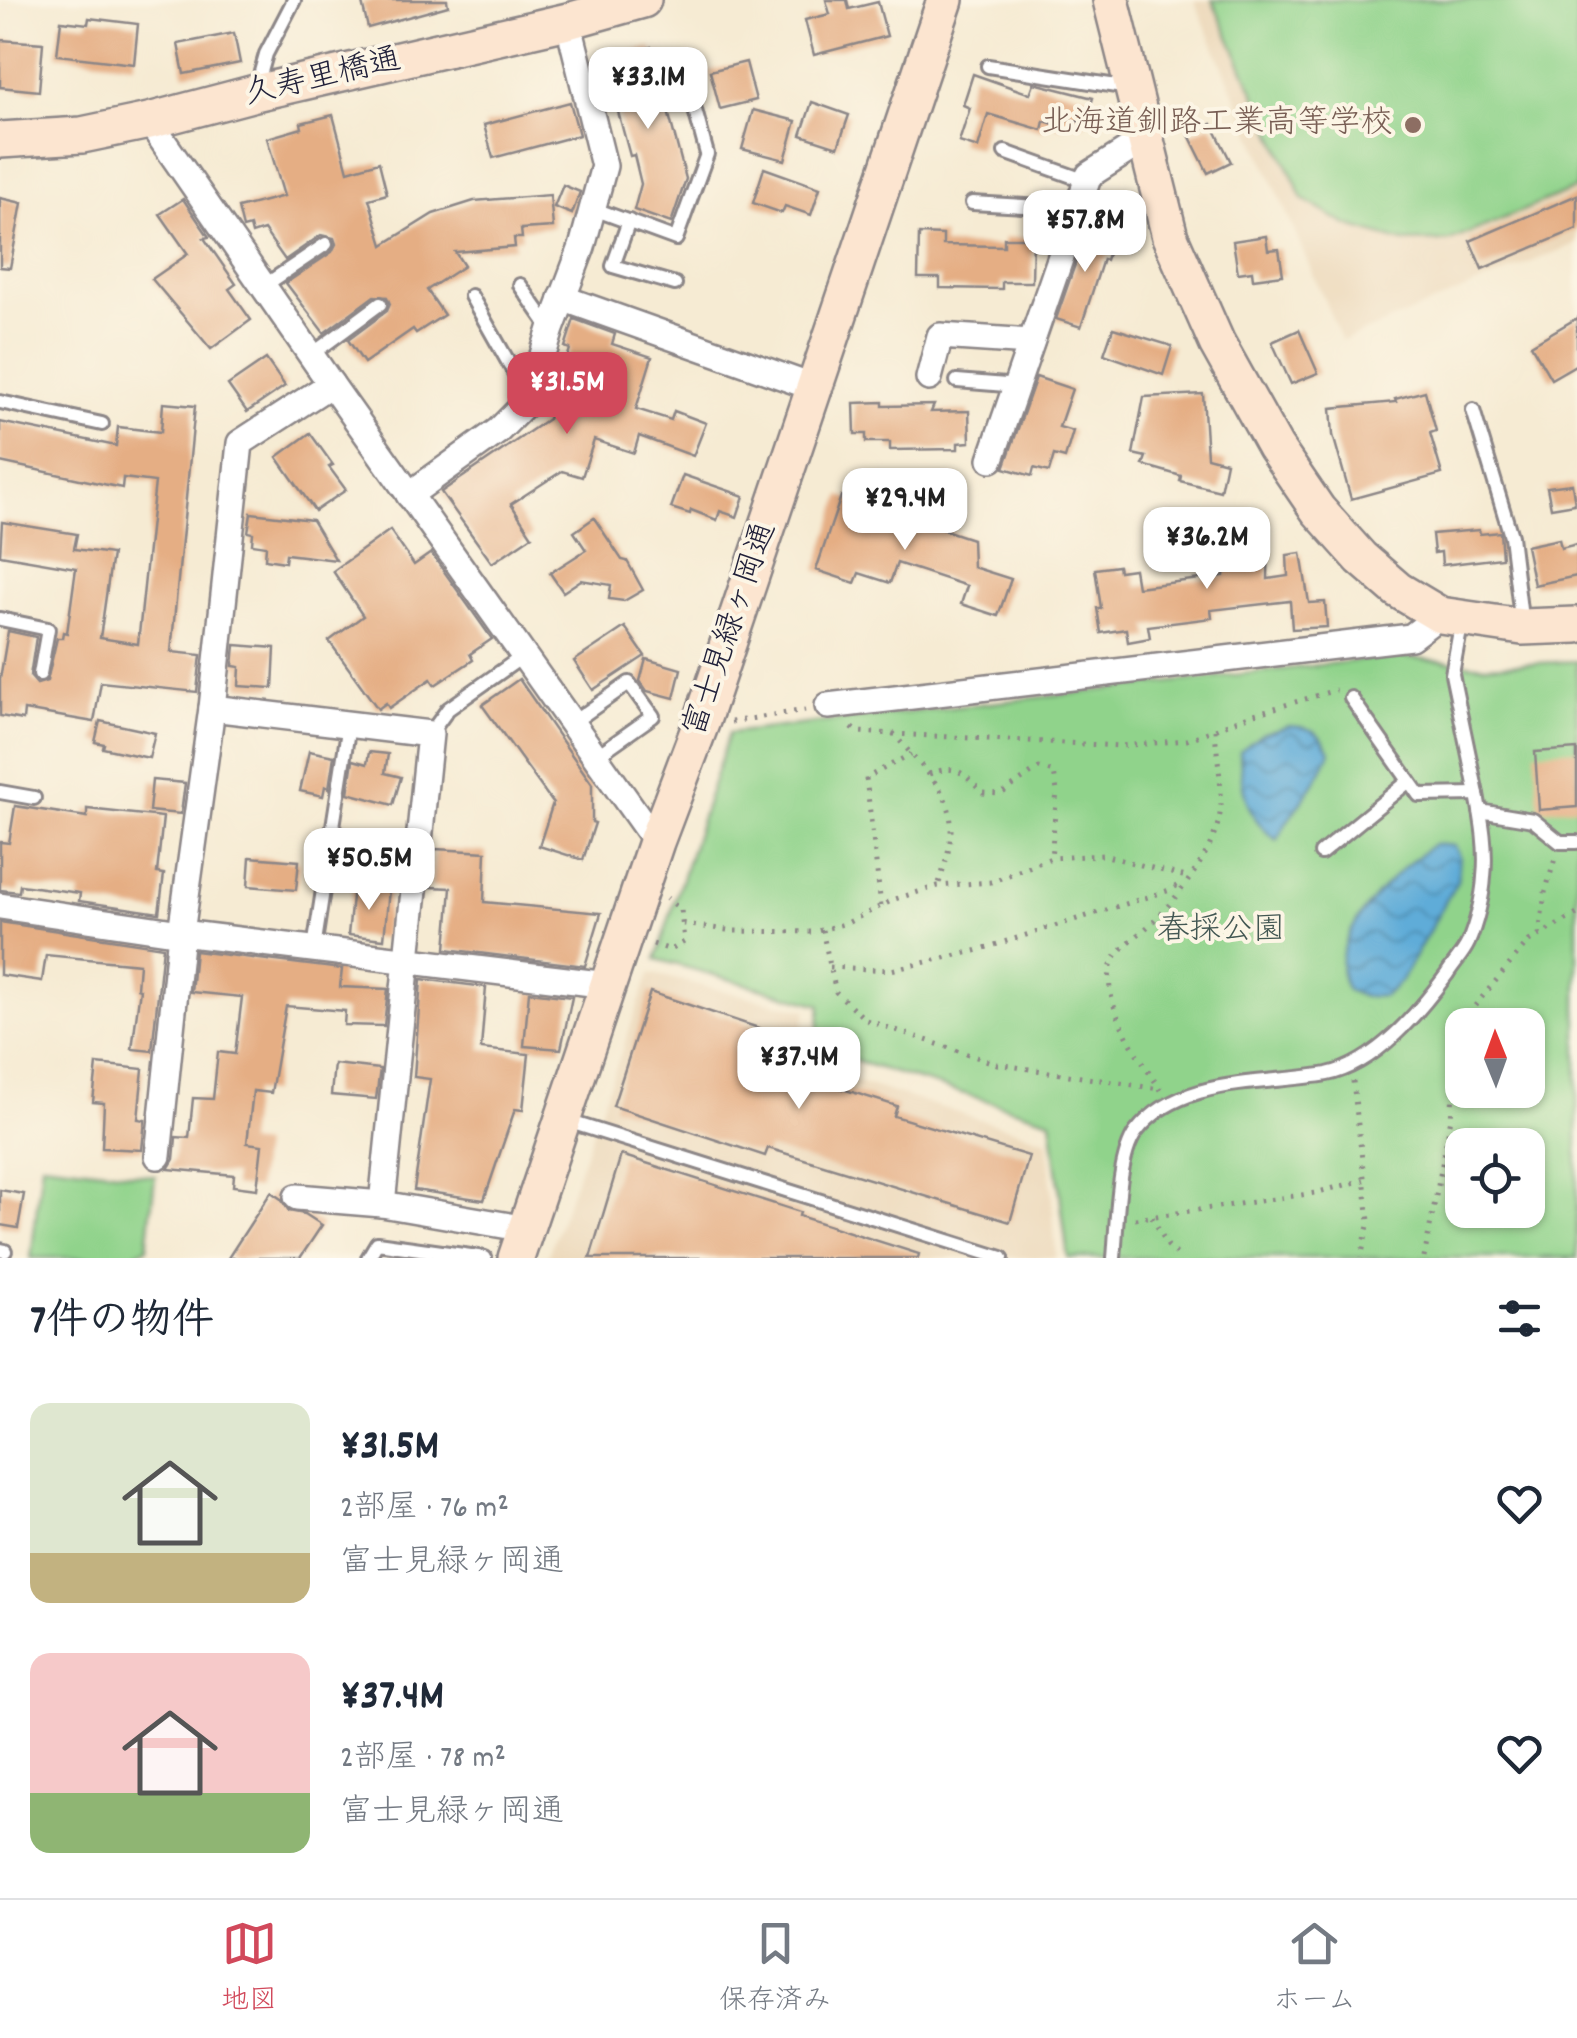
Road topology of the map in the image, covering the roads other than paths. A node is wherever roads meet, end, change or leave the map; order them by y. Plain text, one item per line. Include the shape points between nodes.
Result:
1 (294, 0) edge
2 (644, 0) edge
3 (945, 0) edge
4 (1110, 0) edge
5 (568, 16) junction
6 (680, 55) dead end
7 (988, 66) dead end
8 (1132, 88) junction
9 (255, 94) junction
10 (149, 121) junction
11 (0, 140) edge
12 (1144, 140) junction
13 (1005, 152) dead end
14 (1086, 181) junction
15 (972, 204) dead end
16 (594, 209) junction
17 (1077, 209) junction
18 (629, 221) junction
19 (326, 244) dead end
20 (674, 284) dead end
21 (264, 286) junction
22 (520, 286) dead end
23 (471, 296) dead end
24 (562, 298) junction
25 (380, 304) dead end
26 (551, 329) junction
27 (1031, 342) junction
28 (311, 355) junction
29 (928, 378) dead end
30 (958, 381) dead end
31 (331, 384) junction
32 (1018, 386) junction
33 (815, 388) junction
34 (529, 400) junction
35 (0, 402) edge
36 (1472, 410) dead end
37 (102, 424) dead end
38 (991, 458) dead end
39 (409, 495) junction
40 (1451, 618) junction
41 (0, 619) edge
42 (1577, 625) edge
43 (1522, 627) junction
44 (523, 656) junction
45 (40, 674) dead end
46 (1351, 698) road end
47 (828, 706) road end
48 (212, 708) junction
49 (571, 723) junction
50 (349, 724) junction
51 (430, 734) junction
52 (595, 757) junction
53 (1409, 781) junction
54 (0, 792) edge
55 (1478, 794) junction
56 (34, 798) dead end
57 (1480, 811) junction
58 (656, 842) junction
59 (1577, 842) edge
60 (1321, 853) dead end
61 (0, 906) edge
62 (182, 934) junction
63 (314, 948) junction
64 (408, 959) junction
65 (608, 985) junction
66 (563, 1120) junction
67 (158, 1156) dead end
68 (297, 1197) dead end
69 (382, 1204) junction
70 (521, 1243) edge
71 (368, 1258) edge
72 (486, 1258) edge
73 (1002, 1258) edge
74 (1114, 1258) edge

1 - 9 lane via 266,54
2 - 5 street, 久寿里橋通
3 - 33 street, 富士見緑ヶ岡通
4 - 8 street
5 - 9 street, 久寿里橋通
5 - 16 street via 604,166
6 - 18 lane via 707,154 676,239
7 - 8 lane
8 - 12 street
9 - 10 street, 久寿里橋通
10 - 11 street, 久寿里橋通 via 82,136
10 - 21 street
12 - 14 street
12 - 40 street via 1170,237 1217,343 1275,447 1360,558 1398,590
13 - 14 lane
14 - 17 street
15 - 17 lane
16 - 18 lane
16 - 24 street
17 - 27 street
18 - 20 lane via 614,266
19 - 21 lane
21 - 28 street
22 - 26 lane
23 - 34 lane
24 - 26 street
24 - 33 street
25 - 28 lane
26 - 34 street
27 - 29 street via 940,336
27 - 32 street
28 - 31 street
30 - 32 lane
31 - 39 street
31 - 48 street via 240,443
32 - 38 street
33 - 58 street, 富士見緑ヶ岡通
34 - 39 street via 498,431
35 - 37 lane
36 - 43 lane via 1511,536
39 - 44 street
40 - 43 street
40 - 47 street via 1412,637
40 - 55 lane via 1452,674
41 - 45 lane via 48,629
42 - 43 street
44 - 49 street
44 - 51 lane via 448,709
46 - 53 lane
48 - 50 street
48 - 62 street
49 - 52 street
49 - 52 lane via 629,682 653,716
50 - 51 street
50 - 63 lane
51 - 64 street
52 - 58 street
53 - 55 lane via 1419,796
53 - 60 lane
54 - 56 lane
55 - 57 lane
57 - 59 lane via 1533,820 1560,842
57 - 74 lane via 1484,879 1468,943 1420,1011 1378,1050 1332,1073 1244,1082 1182,1098 1135,1134 1122,1175
58 - 65 street, 富士見緑ヶ岡通
61 - 62 street
62 - 63 street
62 - 67 street
63 - 64 street
64 - 65 street
64 - 69 street
65 - 66 street, 富士見緑ヶ岡通
66 - 70 street, 富士見緑ヶ岡通
66 - 73 lane
68 - 69 street
69 - 70 street
71 - 72 lane via 377,1243

